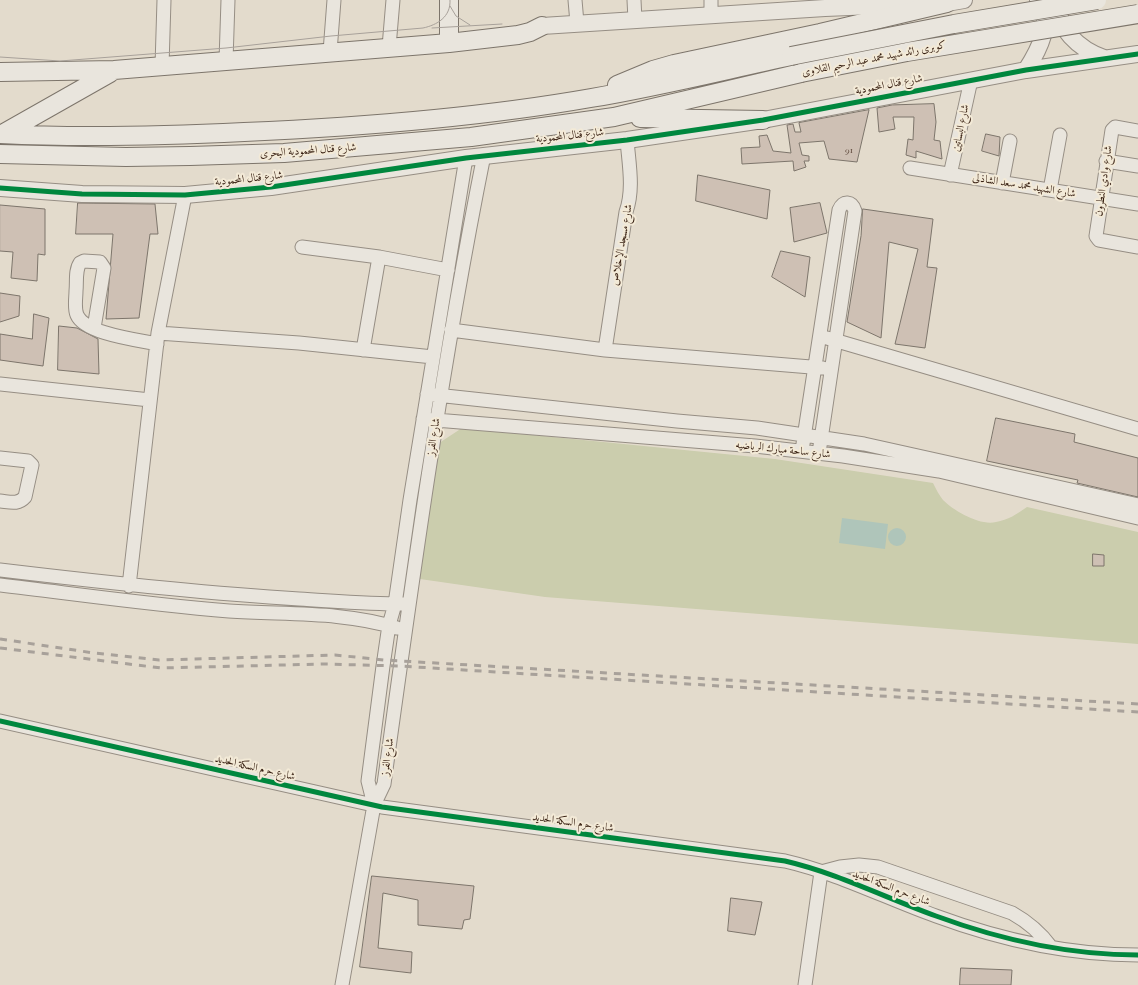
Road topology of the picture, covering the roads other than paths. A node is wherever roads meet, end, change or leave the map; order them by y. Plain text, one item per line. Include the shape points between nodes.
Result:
1 (164, 0) edge
2 (228, 0) edge
3 (334, 0) edge
4 (393, 0) edge
5 (449, 0) edge
6 (575, 0) edge
7 (634, 0) edge
8 (1038, 0) edge
9 (1060, 0) edge
10 (1097, 0) edge
11 (956, 1) edge
12 (872, 3) edge
13 (711, 8) edge
14 (1138, 14) edge
15 (635, 20) junction
16 (577, 23) junction
17 (542, 26) joint
18 (449, 43) junction
19 (390, 47) junction
20 (330, 52) junction
21 (1138, 54) edge
22 (1104, 58) junction
23 (226, 61) junction
24 (162, 66) junction
25 (114, 70) junction
26 (1026, 70) junction
27 (0, 72) edge
28 (971, 80) junction
29 (592, 98) junction
30 (614, 117) junction
31 (762, 120) junction
32 (1138, 131) edge
33 (2, 134) edge
34 (1060, 135) dead end
35 (627, 140) junction
36 (1010, 141) dead end
37 (0, 154) edge
38 (484, 155) junction
39 (466, 158) junction
40 (1106, 161) junction
41 (1138, 166) edge
42 (910, 168) dead end
43 (950, 175) junction
44 (1002, 183) junction
45 (0, 188) edge
46 (1050, 190) junction
47 (185, 195) junction
48 (1100, 198) junction
49 (1138, 204) edge
50 (302, 247) dead end
51 (1138, 247) edge
52 (379, 256) junction
53 (463, 262) junction
54 (449, 265) junction
55 (94, 328) junction
56 (451, 330) junction
57 (820, 336) junction
58 (158, 338) junction
59 (836, 340) junction
60 (363, 350) junction
61 (605, 350) junction
62 (433, 357) junction
63 (815, 368) junction
64 (832, 370) junction
65 (0, 384) edge
66 (433, 395) junction
67 (150, 400) junction
68 (423, 419) junction
69 (437, 421) junction
70 (1138, 430) edge
71 (805, 435) junction
72 (822, 438) junction
73 (802, 452) junction
74 (819, 454) junction
75 (0, 458) edge
76 (0, 501) edge
77 (1138, 505) edge
78 (1138, 518) edge
79 (0, 570) edge
80 (0, 585) edge
81 (129, 586) junction
82 (334, 601) junction
83 (358, 604) junction
84 (402, 604) junction
85 (333, 616) junction
86 (357, 618) junction
87 (389, 625) junction
88 (406, 631) junction
89 (0, 721) edge
90 (374, 805) junction
91 (821, 872) junction
92 (1051, 947) junction
93 (1138, 955) edge
94 (342, 985) edge
95 (805, 985) edge

1 - 24 street
2 - 23 street
3 - 20 street
4 - 19 street
5 - 18 main road
6 - 16 street
7 - 15 street
8 - 26 street via 1045,20 1044,33 1035,57
9 - 22 street via 1061,16 1072,38 1086,50
10 - 29 main road, كوبرى رائد شهيد محمد عبد الرحيم القلاوى, bridge via 954,24
11 - 12 street
11 - 29 main road via 674,64 633,78
12 - 13 street
13 - 15 street
14 - 30 main road, كوبرى رائد شهيد محمد عبد الرحيم القلاوى, bridge via 907,52 801,73
15 - 16 street
16 - 17 street
17 - 18 main road via 518,35
18 - 19 main road
19 - 20 main road
20 - 23 main road
21 - 22 street, شارع قنال المحمودية
22 - 26 street, شارع قنال المحمودية
23 - 24 main road
24 - 25 main road
25 - 27 main road
25 - 33 main road
26 - 28 street, شارع قنال المحمودية
28 - 31 street, شارع قنال المحمودية
28 - 43 street, شارع البساتين
29 - 33 main road, شارع قنال المحمودية البحرى via 432,118 302,130 184,135
30 - 31 main road
30 - 37 main road, شارع قنال المحمودية البحرى via 471,137 284,153 126,157
31 - 35 street, شارع قنال المحمودية
32 - 40 street, شارع وادي النطرون via 1115,128 1111,131
34 - 46 street
35 - 38 street, شارع قنال المحمودية
35 - 61 street, شارع مسجد الإخلاص via 630,200
36 - 44 street
38 - 39 street, شارع قنال المحمودية
38 - 53 street, شارع الفرز
39 - 47 street, شارع قنال المحمودية via 313,182
39 - 54 street, شارع الفرز
40 - 41 street
40 - 48 street, شارع وادي النطرون
42 - 43 street, شارع الشهيد محمد سعد الشاذلى
43 - 44 street, شارع الشهيد محمد سعد الشاذلى
44 - 46 street, شارع الشهيد محمد سعد الشاذلى
45 - 47 street, شارع قنال المحمودية via 82,194
46 - 48 street, شارع الشهيد محمد سعد الشاذلى
47 - 58 street
48 - 49 street, شارع الشهيد محمد سعد الشاذلى
48 - 51 street, شارع وادي النطرون via 1096,236 1099,240
50 - 52 street
52 - 54 street
52 - 60 street
53 - 54 street
53 - 56 street, شارع الفرز
54 - 62 street, شارع الفرز
55 - 55 street via 83,322 76,312 78,266 84,261 100,262 104,268
55 - 58 street via 113,335
56 - 61 street
56 - 66 street, شارع الفرز
57 - 59 street
57 - 59 street via 839,210 841,205 850,203 855,211
57 - 63 street
58 - 60 street via 299,343
58 - 67 street
59 - 64 street
59 - 70 street
60 - 62 street
61 - 63 street
62 - 66 street, شارع الفرز
63 - 64 street
63 - 71 street
64 - 72 street
65 - 67 street
66 - 68 street, شارع الفرز
66 - 69 street, شارع الفرز
66 - 71 street, شارع ساحة مبارك الرياضيه
67 - 81 street
68 - 69 street, شارع ساحة مبارك الرياضيه
68 - 84 street, شارع الفرز
69 - 73 street, شارع ساحة مبارك الرياضيه via 747,445
69 - 84 street, شارع الفرز
71 - 72 street, شارع ساحة مبارك الرياضيه
71 - 73 street
72 - 74 street
72 - 77 street, شارع ساحة مبارك الرياضيه via 864,444
73 - 74 street, شارع ساحة مبارك الرياضيه
74 - 78 street, شارع ساحة مبارك الرياضيه via 939,472
75 - 76 street via 28,461 32,465 22,500 14,503
79 - 81 street
80 - 85 street via 229,611
81 - 82 street
82 - 83 street
82 - 85 street
83 - 84 street
83 - 86 street
84 - 87 street, شارع الفرز
84 - 88 street, شارع الفرز
85 - 86 street
86 - 87 street
87 - 88 street
87 - 90 street, شارع الفرز via 368,781
88 - 90 street, شارع الفرز via 384,784
89 - 90 street, شارع حرم السكة الحديد
90 - 91 street, شارع حرم السكة الحديد via 785,862
90 - 94 street
91 - 92 street, شارع حرم السكة الحديد via 938,917 1034,945
91 - 92 street, شارع حرم السكة الحديد via 859,865 906,875 1012,913 1041,933
91 - 95 street
92 - 93 street, شارع حرم السكة الحديد

